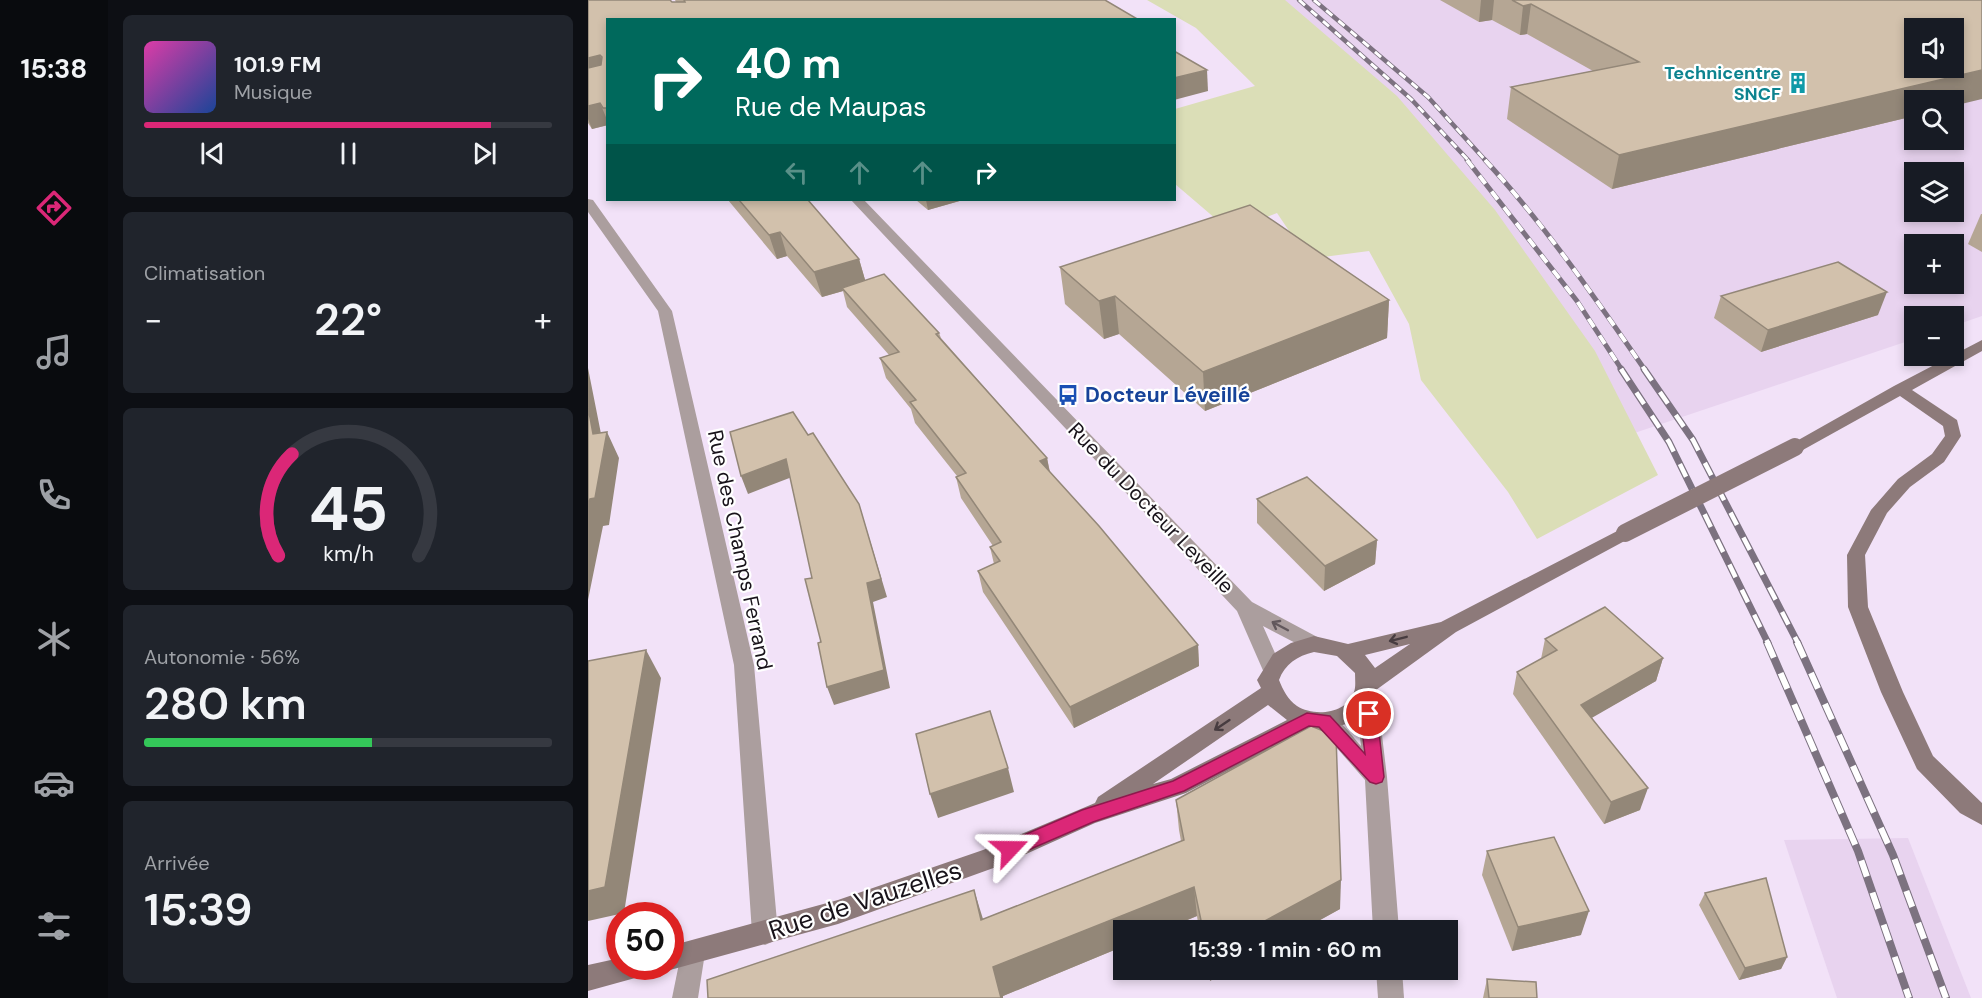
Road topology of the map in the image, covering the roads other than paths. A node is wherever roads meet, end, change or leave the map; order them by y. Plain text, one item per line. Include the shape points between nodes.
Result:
1 (858, 201) edge
2 (588, 203) edge
3 (1982, 345) edge
4 (1900, 389) junction
5 (1245, 608) junction
6 (1449, 627) junction
7 (1314, 644) junction
8 (1348, 652) junction
9 (1272, 669) junction
10 (1367, 689) junction
11 (1271, 692) junction
12 (1315, 720) junction
13 (1376, 777) junction
14 (1089, 815) junction
15 (1982, 815) edge
16 (1385, 920) edge
17 (765, 933) junction
18 (684, 954) edge
19 (606, 974) edge
20 (588, 978) edge
21 (683, 980) edge
22 (1390, 980) edge
23 (685, 998) edge
24 (1391, 998) edge

1 - 5 street, Rue du Docteur Leveille
2 - 17 street, Rue des Champs Ferrand via 665,311 744,665
3 - 4 main road
4 - 6 main road, bridge
4 - 15 main road via 1951,424 1953,436 1938,458 1904,483 1880,510 1856,555 1858,607 1924,762
7 -> 5 street, Rue du Docteur Leveille
5 - 9 street, Rue du Docteur Leveille
6 -> 8 main road
6 - 10 main road
7 - 8 main road
7 - 9 main road via 1288,651
8 - 10 main road via 1366,672
9 - 11 main road
10 - 12 main road via 1351,712
10 - 13 street
11 - 12 main road via 1284,710
11 -> 14 main road, Rue de Vauzelles
12 - 13 street
12 - 14 main road, Rue de Vauzelles via 1178,786
13 - 16 street
14 - 17 main road, Rue de Vauzelles via 990,858 838,912
17 - 18 main road, Rue de Vauzelles
19 - 20 main road
21 - 23 street
22 - 24 street

